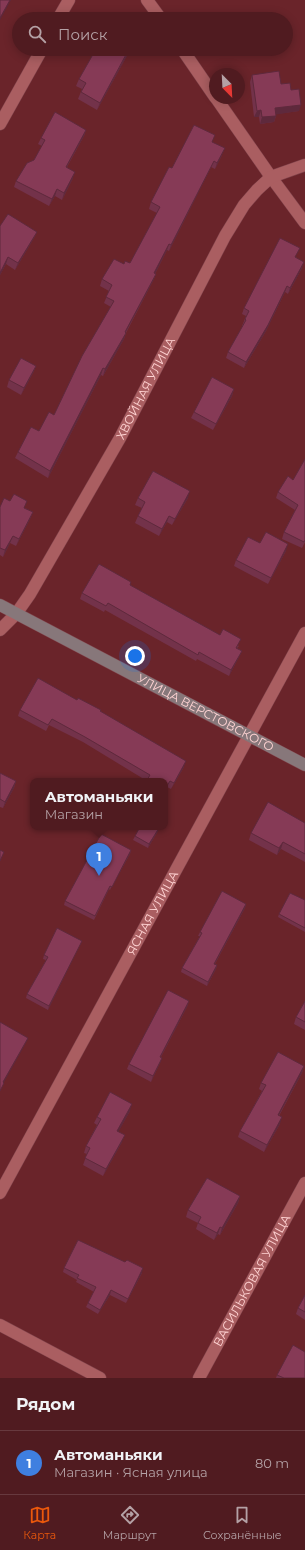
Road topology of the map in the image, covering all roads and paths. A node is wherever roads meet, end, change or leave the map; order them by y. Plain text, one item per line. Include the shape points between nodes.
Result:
1 (69, 0) edge
2 (147, 0) edge
3 (62, 12) edge
4 (156, 12) edge
5 (38, 56) edge
6 (187, 56) edge
7 (209, 88) edge
8 (220, 104) edge
9 (0, 124) edge
10 (305, 165) edge
11 (271, 177) junction
12 (305, 223) edge
13 (0, 605) edge
14 (16, 614) junction
15 (0, 630) edge
16 (305, 633) edge
17 (249, 735) junction
18 (305, 765) edge
19 (305, 1184) edge
20 (0, 1193) edge
21 (0, 1325) edge
22 (100, 1378) edge
23 (198, 1378) edge

1 - 3 street
2 - 4 street
5 - 9 street
6 - 7 street
8 - 11 street
10 - 11 street, ХВОЙНАЯ УЛИЦА
11 - 12 street
11 - 14 street, ХВОЙНАЯ УЛИЦА via 247,201 225,236 120,438
13 - 14 street, УЛИЦА ВЕРСТОВСКОГО
14 - 15 street, ХВОЙНАЯ УЛИЦА
14 - 17 street, УЛИЦА ВЕРСТОВСКОГО
16 - 17 street, ЯСНАЯ УЛИЦА
17 - 18 street, УЛИЦА ВЕРСТОВСКОГО
17 - 20 street, ЯСНАЯ УЛИЦА
19 - 23 street, ВАСИЛЬКОВАЯ УЛИЦА
21 - 22 street

